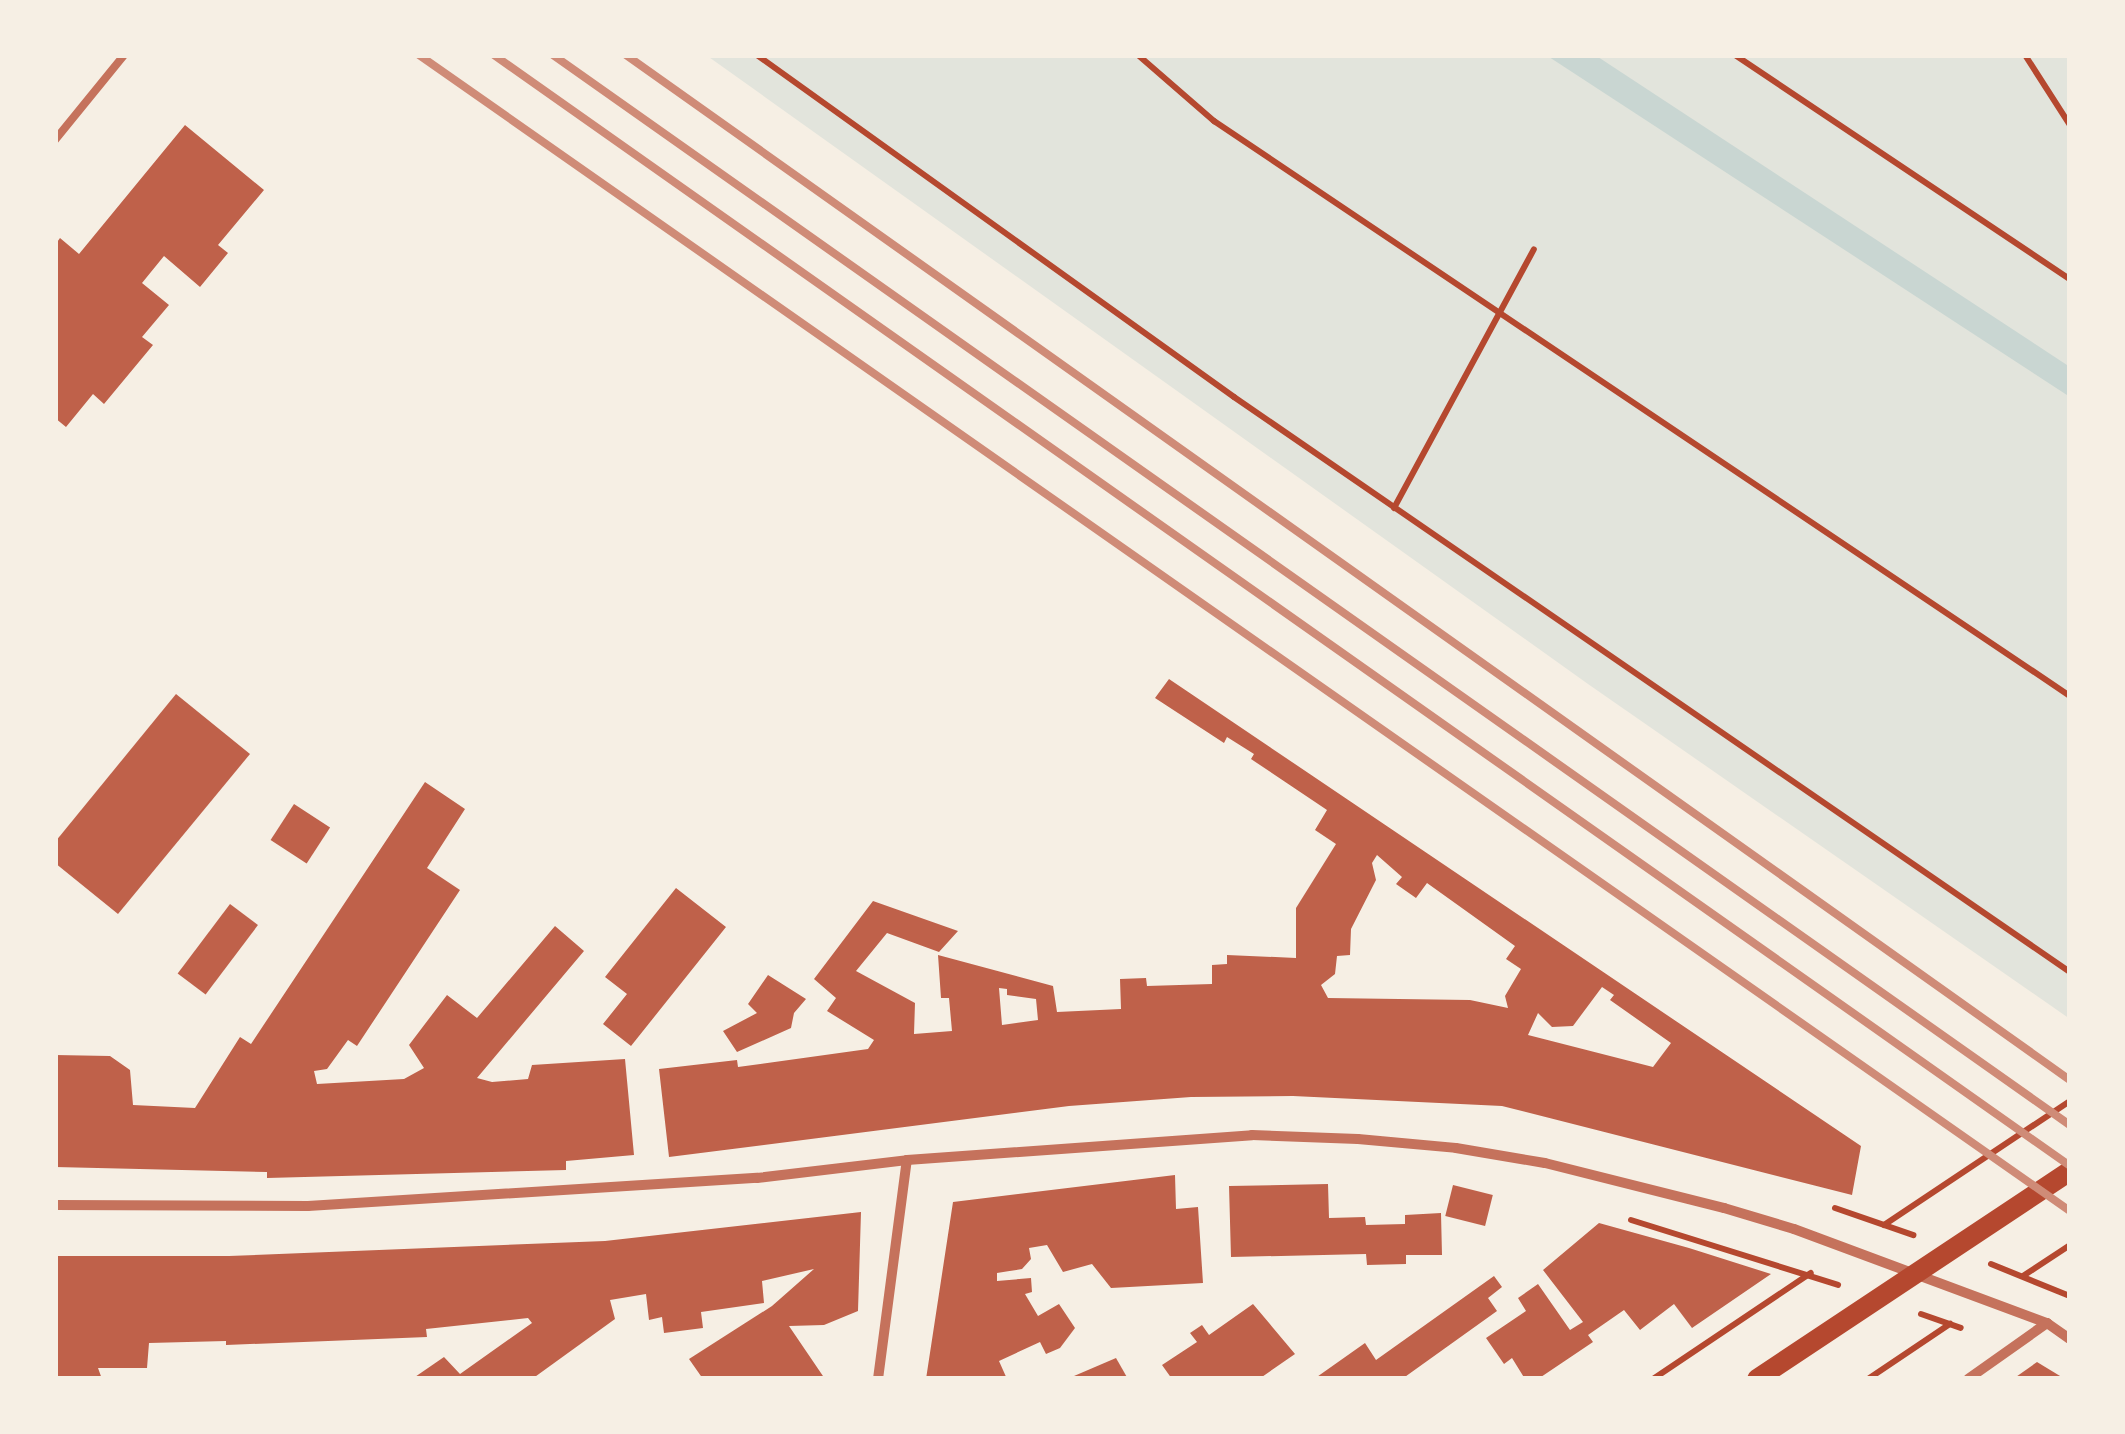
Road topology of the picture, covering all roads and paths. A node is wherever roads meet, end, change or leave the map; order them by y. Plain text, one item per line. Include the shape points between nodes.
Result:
1 (124, 55) edge
2 (757, 55) edge
3 (1138, 55) edge
4 (1735, 55) edge
5 (2025, 55) edge
6 (2070, 125) edge
7 (55, 140) edge
8 (1534, 249) dead end
9 (2070, 279) edge
10 (1500, 312) junction
11 (1394, 508) junction
12 (2070, 696) edge
13 (2070, 972) edge
14 (907, 1160) junction
15 (2070, 1171) edge
16 (55, 1205) edge
17 (1629, 1220) dead end
18 (1776, 1263) dead end
19 (2046, 1324) junction
20 (2070, 1338) edge
21 (878, 1379) edge
22 (1757, 1379) edge
23 (1968, 1379) edge

1 - 7 lane
2 - 11 path
3 - 10 path via 1214,122
4 - 9 path
5 - 6 path
8 - 10 path
10 - 11 path
10 - 12 path
11 - 13 path
14 - 16 street via 738,1180 308,1206
14 - 19 street via 1252,1135 1456,1148 1724,1208
14 - 21 street
15 - 22 main road
17 - 18 path
19 - 20 street
19 - 23 street

